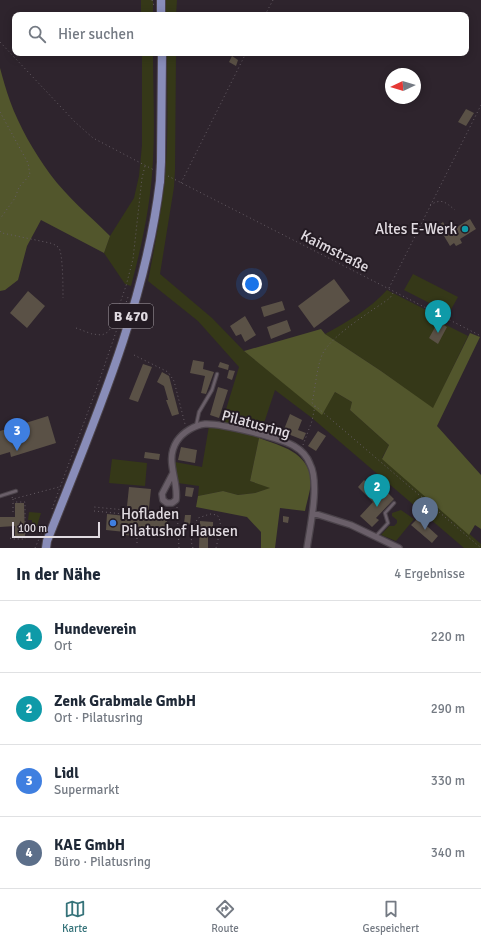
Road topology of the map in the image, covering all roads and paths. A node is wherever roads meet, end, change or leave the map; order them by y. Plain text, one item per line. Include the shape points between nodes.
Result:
1 (152, 0) edge
2 (272, 0) edge
3 (158, 3) edge
4 (266, 12) edge
5 (0, 42) edge
6 (12, 55) edge
7 (13, 56) edge
8 (162, 56) edge
9 (244, 56) edge
10 (481, 105) edge
11 (0, 112) edge
12 (145, 165) junction
13 (152, 169) dead end
14 (162, 178) junction
15 (181, 182) junction
16 (430, 205) junction
17 (455, 210) dead end
18 (0, 220) edge
19 (0, 231) edge
20 (126, 286) junction
21 (131, 288) dead end
22 (388, 289) junction
23 (394, 292) junction
24 (129, 296) dead end
25 (63, 298) dead end
26 (76, 328) dead end
27 (481, 336) edge
28 (134, 355) dead end
29 (217, 374) dead end
30 (315, 405) junction
31 (196, 426) junction
32 (187, 431) junction
33 (301, 451) junction
34 (173, 473) junction
35 (60, 487) junction
36 (16, 491) dead end
37 (12, 493) junction
38 (0, 496) edge
39 (13, 499) junction
40 (176, 500) junction
41 (13, 502) junction
42 (394, 503) dead end
43 (94, 507) dead end
44 (52, 509) dead end
45 (94, 511) dead end
46 (312, 512) junction
47 (13, 515) dead end
48 (44, 529) dead end
49 (137, 536) dead end
50 (376, 536) junction
51 (10, 538) dead end
52 (136, 543) dead end
53 (45, 546) edge
54 (35, 548) edge
55 (179, 548) edge
56 (193, 548) edge
57 (216, 548) edge
58 (307, 548) edge
59 (398, 548) edge
60 (481, 548) edge

1 - 3 path via 153,5
2 - 4 path
5 - 6 path
7 - 12 path via 93,138
8 - 14 main road, B 470, bridge
9 - 15 path
10 - 16 path
11 - 18 path via 28,163 30,175 19,187 15,198
12 - 13 path
12 - 20 path
14 - 15 path, Kaimstraße
14 - 53 main road, B 470 via 148,253 128,323 86,446
15 - 22 path, Kaimstraße
16 - 17 path via 443,201
16 - 22 path
19 - 25 path via 50,243 60,250
20 - 21 path
20 - 26 path via 112,326 105,334 97,336
22 - 23 path, Kaimstraße
23 - 27 path, Kaimstraße
23 - 30 path via 390,298 327,345 322,356 312,403
24 - 35 path
28 - 32 path via 168,372 174,381
29 - 31 lane via 212,390 199,412
30 - 33 path
30 - 60 path
31 - 32 street, Pilatusring
31 - 33 street, Pilatusring via 214,424 260,435 292,445
32 - 34 street, Pilatusring via 178,439 174,449
33 - 46 street, Pilatusring via 313,472
34 - 40 street, Pilatusring
34 - 40 street, Pilatusring via 162,494 163,500 167,503
35 - 39 path
35 - 44 path
36 - 37 lane
37 - 38 lane
37 - 39 path
39 - 41 path
40 - 55 path
41 - 47 path
41 - 51 path via 24,502 25,539
42 - 50 lane via 385,513 388,523
43 - 45 path via 125,510 124,514
46 - 50 street
46 - 58 street, Pilatusring
48 - 54 path
49 - 52 path
50 - 59 street
56 - 57 path via 191,534 194,524 198,518 210,514 217,515 221,522

